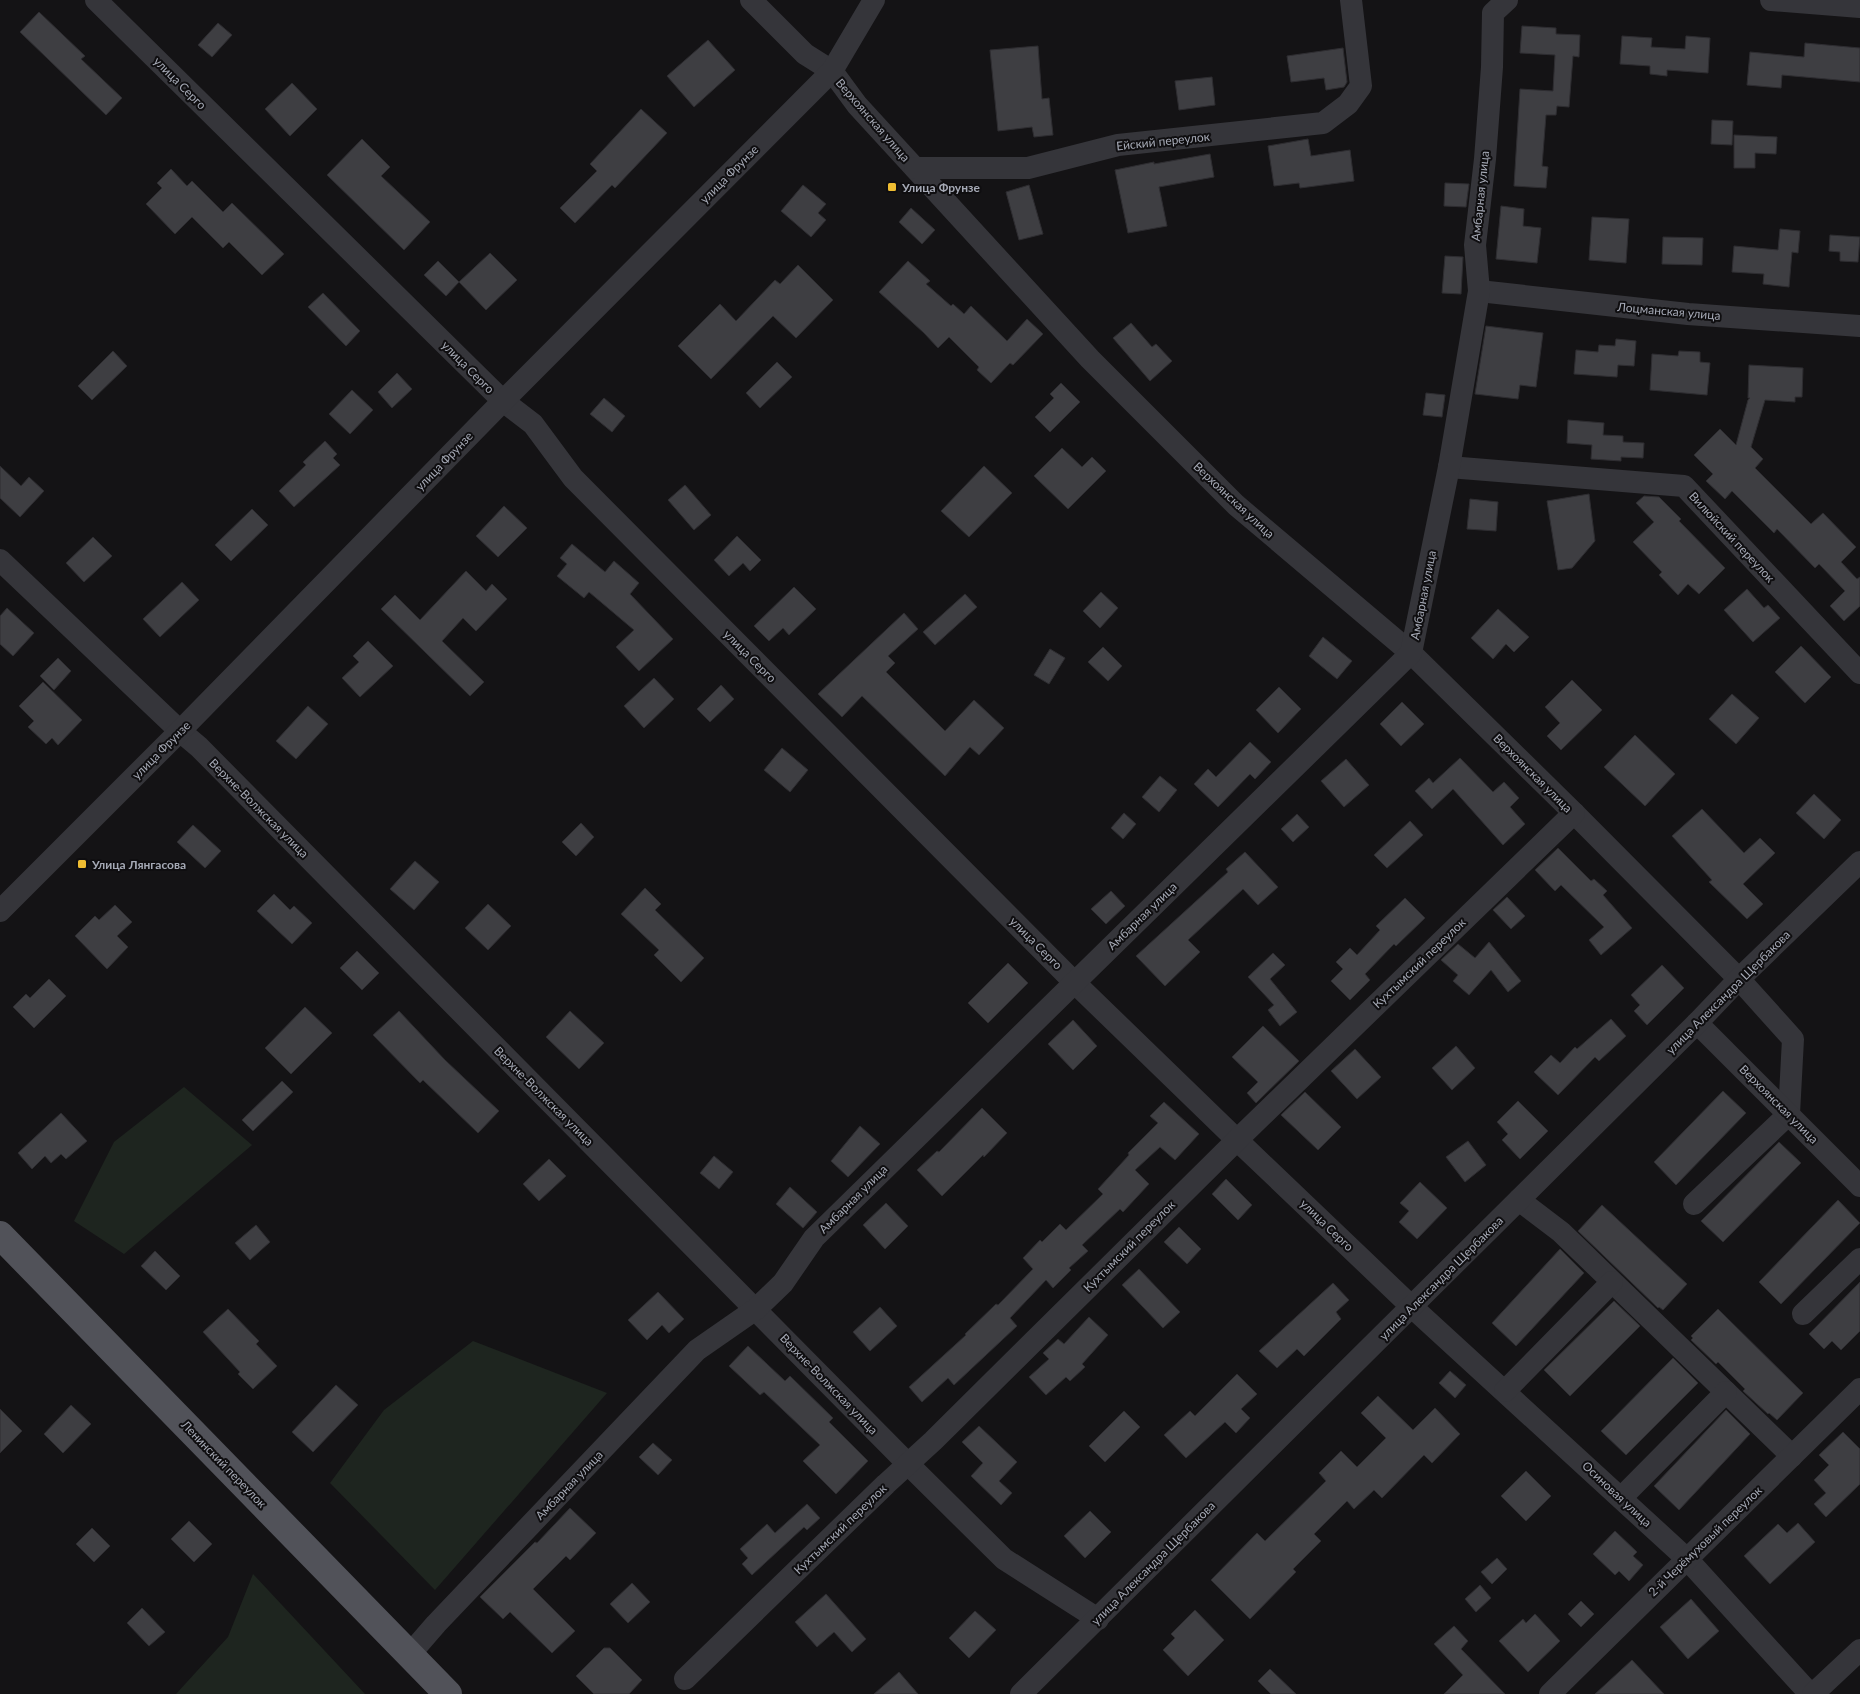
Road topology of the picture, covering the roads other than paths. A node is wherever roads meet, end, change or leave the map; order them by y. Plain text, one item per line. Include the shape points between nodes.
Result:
1 (96, 0) edge
2 (751, 0) edge
3 (874, 0) edge
4 (1351, 0) edge
5 (1506, 0) edge
6 (1771, 0) edge
7 (1860, 7) edge
8 (832, 71) junction
9 (914, 168) junction
10 (1479, 291) junction
11 (1860, 326) edge
12 (503, 401) junction
13 (1449, 467) junction
14 (0, 560) edge
15 (1411, 653) junction
16 (1860, 673) edge
17 (180, 731) junction
18 (1574, 814) junction
19 (1860, 862) edge
20 (0, 911) edge
21 (1739, 979) junction
22 (1074, 982) junction
23 (1697, 1023) junction
24 (1789, 1114) junction
25 (1237, 1140) junction
26 (1860, 1186) edge
27 (1519, 1200) junction
28 (1694, 1204) dead end
29 (0, 1235) edge
30 (1860, 1259) edge
31 (1612, 1282) junction
32 (1412, 1306) junction
33 (756, 1309) junction
34 (1803, 1314) dead end
35 (1860, 1389) edge
36 (1505, 1392) junction
37 (1726, 1392) junction
38 (1792, 1456) junction
39 (908, 1464) junction
40 (1621, 1498) junction
41 (1687, 1559) junction
42 (1098, 1619) junction
43 (1860, 1650) edge
44 (410, 1654) junction
45 (685, 1679) dead end
46 (448, 1694) edge
47 (1021, 1694) edge
48 (1550, 1694) edge
49 (1811, 1694) edge

1 - 12 street, улица Серго
2 - 8 street, Верхоянская улица via 805,54
3 - 8 street, улица Фрунзе
4 - 9 street, Ейский переулок via 1361,86 1348,104 1323,123 1118,145 1028,168
5 - 10 street, Амбарная улица via 1493,13 1486,150 1475,245
6 - 7 street
8 - 9 street, Верхоянская улица via 857,105
8 - 12 street, улица Фрунзе
9 - 15 street, Верхоянская улица via 1090,359 1236,505
10 - 11 street, Лоцманская улица via 1688,314
10 - 13 street, Амбарная улица
12 - 17 street, улица Фрунзе
12 - 22 street, улица Серго via 533,424 573,478
13 - 15 street, Амбарная улица
13 - 16 street, Вилюйский переулок via 1684,486
14 - 17 street, Верхне-Волжская улица
15 - 18 street, Верхоянская улица
15 - 22 street, Амбарная улица
17 - 20 street, улица Фрунзе
17 - 33 street, Верхне-Волжская улица
18 - 21 street, Верхоянская улица
18 - 25 street, Кухтымский переулок
19 - 21 street, улица Александра Щербакова
21 - 23 street, улица Александра Щербакова
21 - 24 street, Верхоянская улица via 1793,1038
22 - 25 street, улица Серго
22 - 33 street, Амбарная улица via 814,1238 783,1283
23 - 24 street, Верхоянская улица
23 - 27 street, улица Александра Щербакова
24 - 26 street, Верхоянская улица
24 - 28 street
25 - 32 street, улица Серго
25 - 39 street, Кухтымский переулок
27 - 31 street via 1561,1232
27 - 32 street, улица Александра Щербакова
29 - 44 main road, Ленинский переулок
30 - 34 street
31 - 36 street
31 - 37 street
32 - 36 street, Осиновая улица
32 - 42 street, улица Александра Щербакова
33 - 39 street, Верхне-Волжская улица
33 - 44 street, Амбарная улица via 697,1350
35 - 38 street, 2-й Черёмуховый переулок
36 - 40 street, Осиновая улица
37 - 38 street
37 - 40 street
38 - 41 street, 2-й Черёмуховый переулок
39 - 42 street, Верхне-Волжская улица via 1004,1559
39 - 45 street, Кухтымский переулок
40 - 41 street, Осиновая улица
41 - 48 street, 2-й Черёмуховый переулок
41 - 49 street, Осиновая улица
42 - 47 street, улица Александра Щербакова
43 - 49 street
44 - 46 main road, Ленинский переулок

